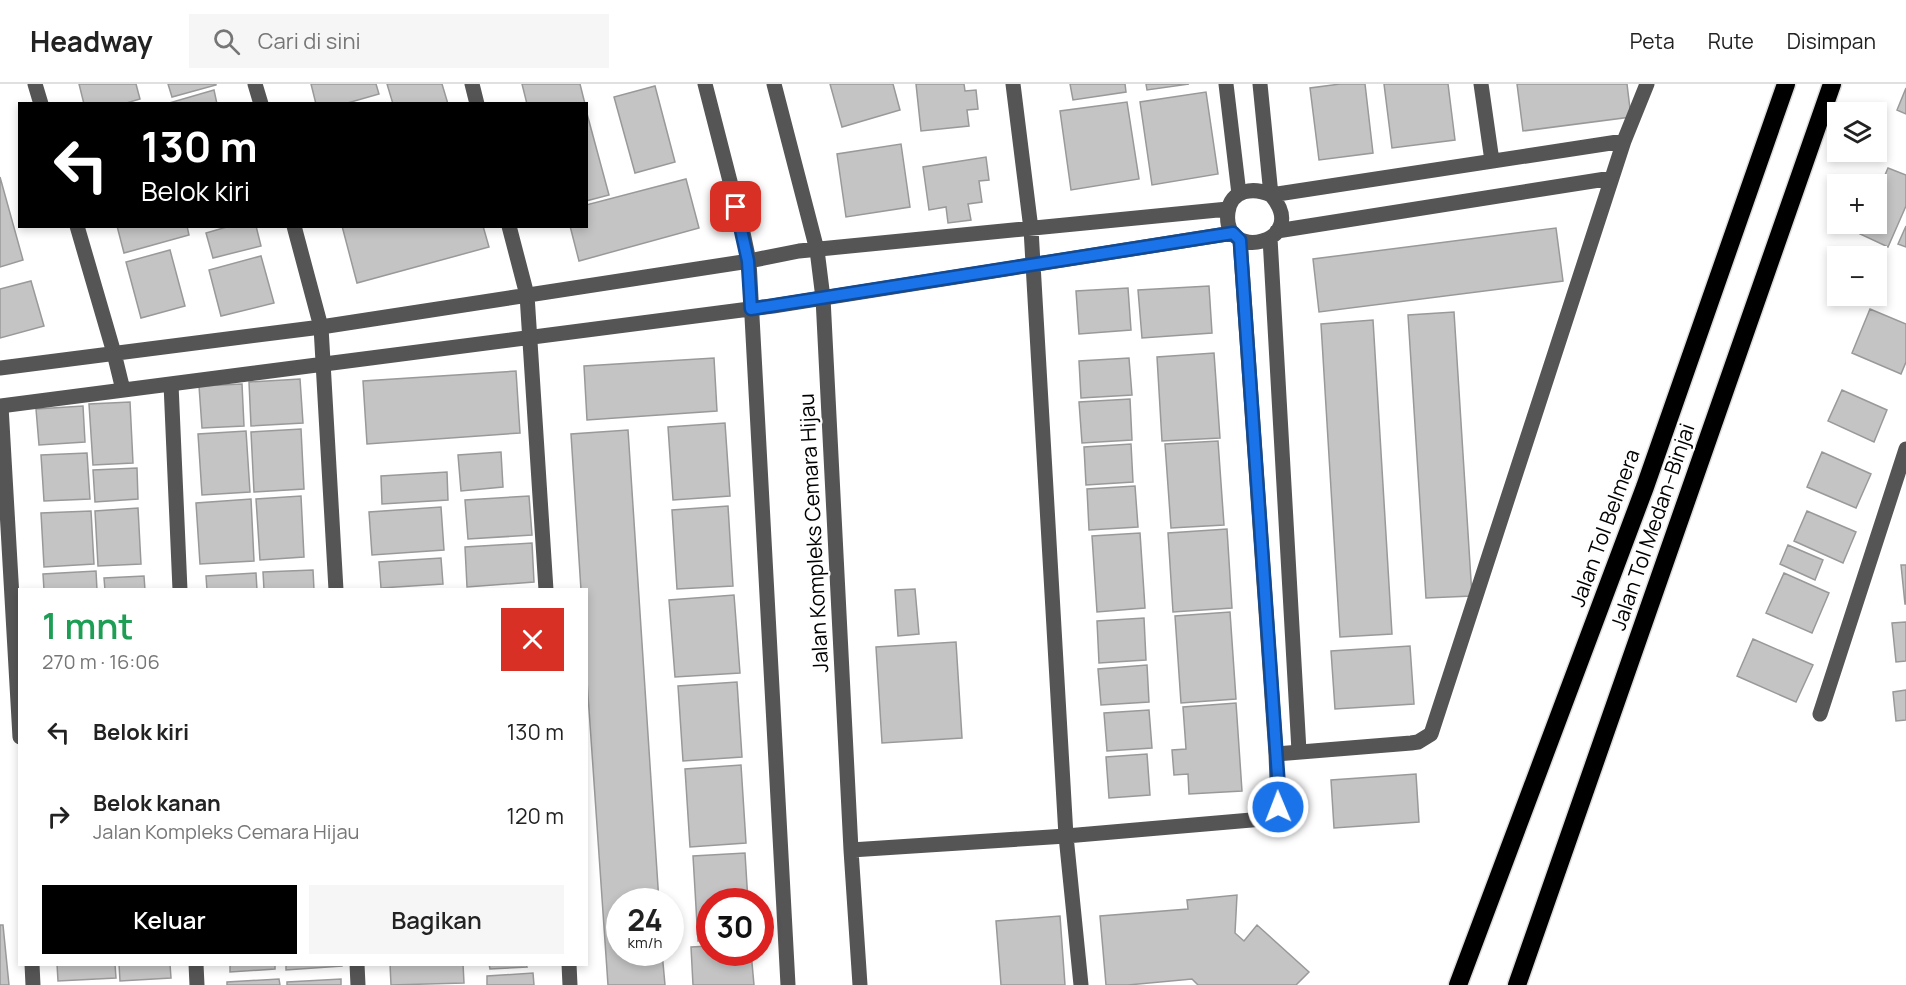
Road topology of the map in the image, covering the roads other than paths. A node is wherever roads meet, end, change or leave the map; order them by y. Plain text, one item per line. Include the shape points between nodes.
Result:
1 (35, 84) edge
2 (255, 84) edge
3 (472, 84) edge
4 (705, 84) edge
5 (774, 84) edge
6 (1013, 84) edge
7 (1226, 84) edge
8 (1260, 84) edge
9 (1481, 84) edge
10 (1647, 84) edge
11 (1786, 84) edge
12 (1832, 84) edge
13 (40, 102) edge
14 (260, 102) edge
15 (476, 102) edge
16 (1624, 141) junction
17 (1492, 161) junction
18 (1612, 178) junction
19 (1239, 194) junction
20 (1271, 195) junction
21 (1228, 209) junction
22 (78, 228) edge
23 (295, 228) edge
24 (509, 228) edge
25 (1031, 229) junction
26 (1274, 235) junction
27 (1237, 236) junction
28 (817, 250) junction
29 (748, 261) junction
30 (1034, 264) junction
31 (526, 295) junction
32 (816, 299) junction
33 (751, 309) junction
34 (321, 327) junction
35 (530, 338) junction
36 (114, 353) junction
37 (323, 364) junction
38 (0, 368) edge
39 (171, 384) junction
40 (123, 390) junction
41 (0, 406) edge
42 (1906, 449) edge
43 (180, 588) edge
44 (336, 588) edge
45 (546, 588) edge
46 (18, 705) edge
47 (1820, 714) dead end
48 (1299, 751) junction
49 (1276, 754) junction
50 (1066, 836) junction
51 (851, 850) junction
52 (32, 966) edge
53 (196, 966) edge
54 (357, 966) edge
55 (569, 966) edge
56 (33, 985) edge
57 (197, 985) edge
58 (358, 985) edge
59 (570, 985) edge
60 (788, 985) edge
61 (860, 985) edge
62 (1081, 985) edge
63 (1458, 985) edge
64 (1517, 985) edge

1 - 13 street
2 - 14 street
3 - 15 street
4 - 29 street
5 - 28 street, Jalan Kompleks Cemara Hijau
6 - 25 street
7 - 19 street
8 - 20 street
9 - 17 street
10 - 16 street
11 - 63 highway, Jalan Tol Belmera via 1645,487
12 - 64 highway, Jalan Tol Medan–Binjai
16 - 17 street
16 - 18 street
17 - 20 street
18 - 26 street
18 - 48 street via 1431,734 1411,743
19 - 20 street via 1250,189
19 - 21 street
20 - 26 street via 1282,212
21 - 25 street
21 - 27 street
22 - 36 street
23 - 34 street
24 - 31 street
25 - 28 street
25 - 30 street
26 - 27 street via 1256,244
26 - 48 street
27 - 30 street
27 - 49 street
28 - 29 street
28 - 32 street, Jalan Kompleks Cemara Hijau
29 - 31 street
29 - 33 street
30 - 32 street
30 - 50 street
31 - 34 street
31 - 35 street
32 - 33 street
32 - 51 street, Jalan Kompleks Cemara Hijau
33 - 35 street
33 - 60 street
34 - 36 street
34 - 37 street
35 - 37 street
35 - 45 street
36 - 38 street
36 - 40 street
37 - 39 street
37 - 44 street
39 - 40 street
39 - 43 street
40 - 41 street
41 - 46 street
42 - 47 street
48 - 49 street
49 - 50 street via 1279,801 1271,816
50 - 51 street
50 - 62 street
51 - 61 street, Jalan Kompleks Cemara Hijau
52 - 56 street
53 - 57 street
54 - 58 street
55 - 59 street

